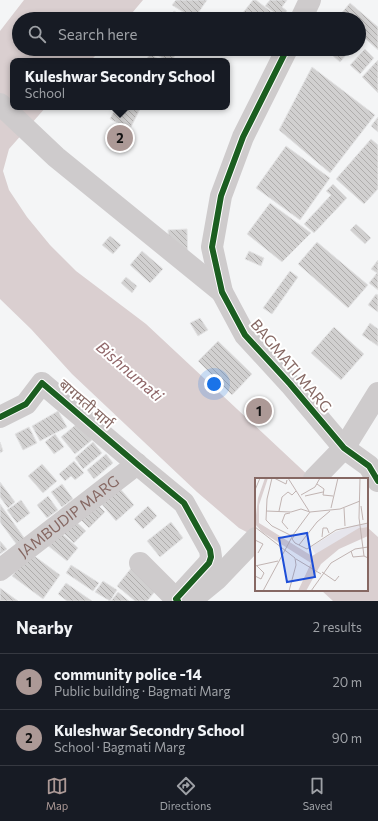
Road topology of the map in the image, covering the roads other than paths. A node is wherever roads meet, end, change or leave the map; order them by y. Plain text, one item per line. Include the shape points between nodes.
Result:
1 (310, 0) edge
2 (304, 12) edge
3 (284, 56) edge
4 (0, 104) edge
5 (222, 292) junction
6 (378, 392) edge
7 (0, 417) edge
8 (344, 448) junction
9 (137, 464) junction
10 (315, 478) edge
11 (378, 480) edge
12 (255, 539) edge
13 (140, 563) dead end
14 (0, 570) edge
15 (181, 600) edge

1 - 2 street
3 - 5 street, BAGMATI MARG via 243,137 220,196 212,247
4 - 5 street via 56,157
5 - 8 street, BAGMATI MARG via 246,335
6 - 8 street
7 - 9 street, बागमती मार्ग via 26,404 42,383
8 - 10 street
8 - 11 street, BAGMATI MARG via 369,466
9 - 14 street, JAMBUDIP MARG
9 - 15 street via 184,502 210,550 209,563
12 - 15 street via 217,579
13 - 15 street

